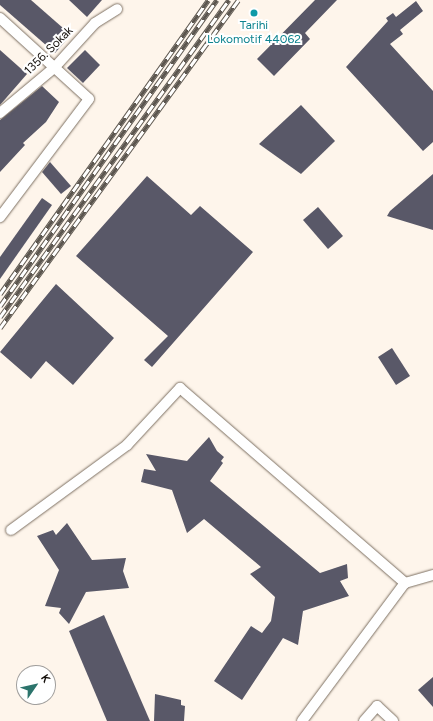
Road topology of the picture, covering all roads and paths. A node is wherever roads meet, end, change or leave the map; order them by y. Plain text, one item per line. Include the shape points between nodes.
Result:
1 (117, 9) dead end
2 (0, 18) edge
3 (55, 68) junction
4 (0, 113) edge
5 (0, 217) edge
6 (11, 530) dead end
7 (433, 575) edge
8 (404, 583) junction
9 (302, 721) edge
10 (364, 721) edge
11 (392, 721) edge

1 - 3 street, 1356. Sokak via 95,23
2 - 3 street
3 - 4 street, 1356. Sokak
3 - 5 street via 89,98
6 - 8 street via 127,445 180,388
7 - 8 street
8 - 9 street
10 - 11 street via 377,706

